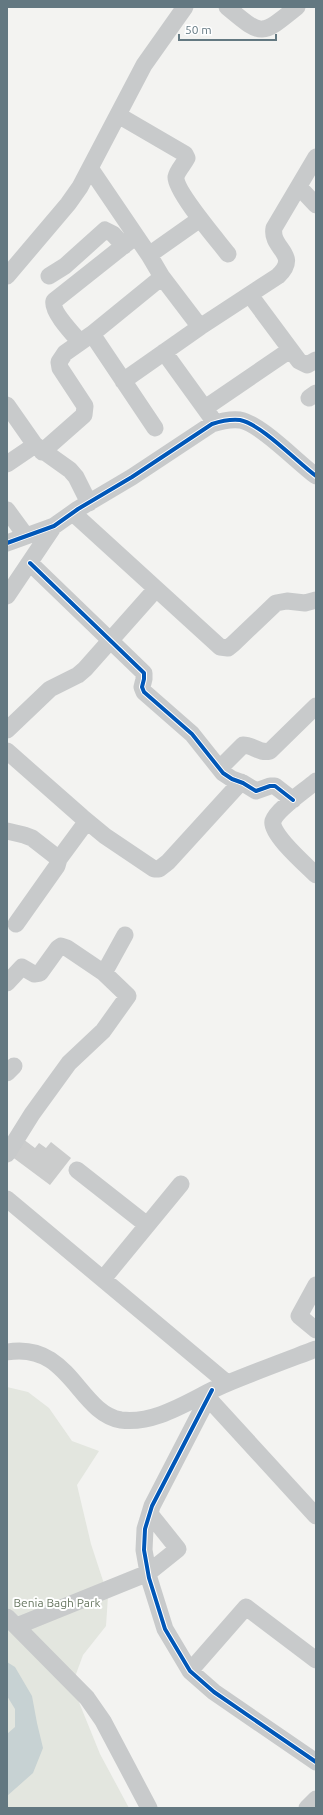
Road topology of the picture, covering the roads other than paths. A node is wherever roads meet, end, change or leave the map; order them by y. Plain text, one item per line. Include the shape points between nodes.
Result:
1 (185, 7) edge
2 (227, 7) edge
3 (297, 7) edge
4 (118, 115) junction
5 (316, 157) edge
6 (90, 168) junction
7 (299, 187) junction
8 (316, 204) edge
9 (200, 219) junction
10 (130, 241) junction
11 (228, 254) dead end
12 (149, 255) junction
13 (7, 276) edge
14 (49, 276) dead end
15 (162, 277) junction
16 (250, 295) junction
17 (200, 327) junction
18 (86, 338) junction
19 (290, 350) junction
20 (164, 352) junction
21 (316, 360) edge
22 (123, 381) junction
23 (7, 405) edge
24 (205, 408) junction
25 (216, 423) junction
26 (155, 428) dead end
27 (39, 448) junction
28 (7, 464) edge
29 (316, 476) edge
30 (89, 503) junction
31 (7, 510) edge
32 (73, 513) junction
33 (54, 526) junction
34 (26, 536) junction
35 (7, 542) edge
36 (30, 563) junction
37 (156, 589) junction
38 (7, 596) edge
39 (316, 600) edge
40 (110, 642) junction
41 (316, 706) edge
42 (7, 730) edge
43 (7, 751) edge
44 (220, 768) junction
45 (316, 781) edge
46 (241, 782) junction
47 (293, 800) junction
48 (87, 821) junction
49 (7, 831) edge
50 (59, 859) junction
51 (316, 875) edge
52 (16, 924) dead end
53 (125, 935) dead end
54 (104, 973) junction
55 (7, 983) edge
56 (7, 1154) edge
57 (77, 1170) dead end
58 (181, 1184) dead end
59 (7, 1199) edge
60 (148, 1225) junction
61 (103, 1279) junction
62 (316, 1285) edge
63 (316, 1330) edge
64 (316, 1349) edge
65 (7, 1352) edge
66 (216, 1391) junction
67 (150, 1514) junction
68 (316, 1516) edge
69 (148, 1573) junction
70 (12, 1622) edge
71 (316, 1660) edge
72 (190, 1671) junction
73 (316, 1762) edge
74 (316, 1799) edge
75 (149, 1808) edge
76 (307, 1808) edge

1 - 4 street via 144,65
2 - 3 street via 251,27 259,30 278,22
4 - 6 street
4 - 9 street via 185,154 187,158 177,174 177,182
5 - 7 street
6 - 10 street
6 - 13 street via 68,204
7 - 8 street
7 - 16 street via 273,233 287,260 287,266 278,276
9 - 11 street
9 - 12 street
10 - 12 street
10 - 14 street via 105,230 66,266
10 - 18 street via 53,304 56,312
12 - 15 street
15 - 17 street
15 - 18 street
16 - 17 street
16 - 19 street
17 - 20 street
18 - 22 street
18 - 27 street via 65,353 58,362 85,406 84,415
19 - 21 street via 303,364 307,365
19 - 24 street
20 - 22 street
20 - 24 street
22 - 26 street
23 - 27 street
24 - 25 street
25 - 29 street via 241,420
25 - 30 street
27 - 28 street
27 - 30 street via 70,470
30 - 32 street
31 - 34 street
32 - 33 street
32 - 37 street
33 - 34 street
33 - 36 street
34 - 35 street
36 - 38 street
36 - 40 street
37 - 39 street via 224,648 233,644 276,603 305,603
37 - 40 street
40 - 42 street via 78,675 50,689
40 - 44 street via 144,673 144,692 192,734
41 - 44 street via 270,751 260,752 243,745
43 - 48 street
44 - 46 street via 228,777
45 - 47 street
46 - 47 street via 258,792 275,786
46 - 48 street via 159,869 150,867
47 - 51 street via 274,818 273,827 280,839
48 - 50 street
49 - 50 street via 32,838
50 - 52 street via 57,866
53 - 54 street
54 - 55 street via 61,946 40,973 34,974 22,967
54 - 56 street via 128,996 102,1031 69,1063
57 - 60 street
58 - 60 street
59 - 61 street
60 - 61 street
61 - 66 street
62 - 63 street via 300,1316
64 - 66 street
65 - 66 street via 16,1350 34,1353 51,1360 98,1409 120,1419 153,1417
66 - 67 street via 179,1452
66 - 68 street
67 - 69 street via 145,1528 144,1550
67 - 69 street via 178,1549
69 - 70 street
69 - 72 street via 165,1629
70 - 75 street via 87,1698 103,1721
71 - 72 street via 246,1607
72 - 73 street via 214,1692
74 - 76 street

